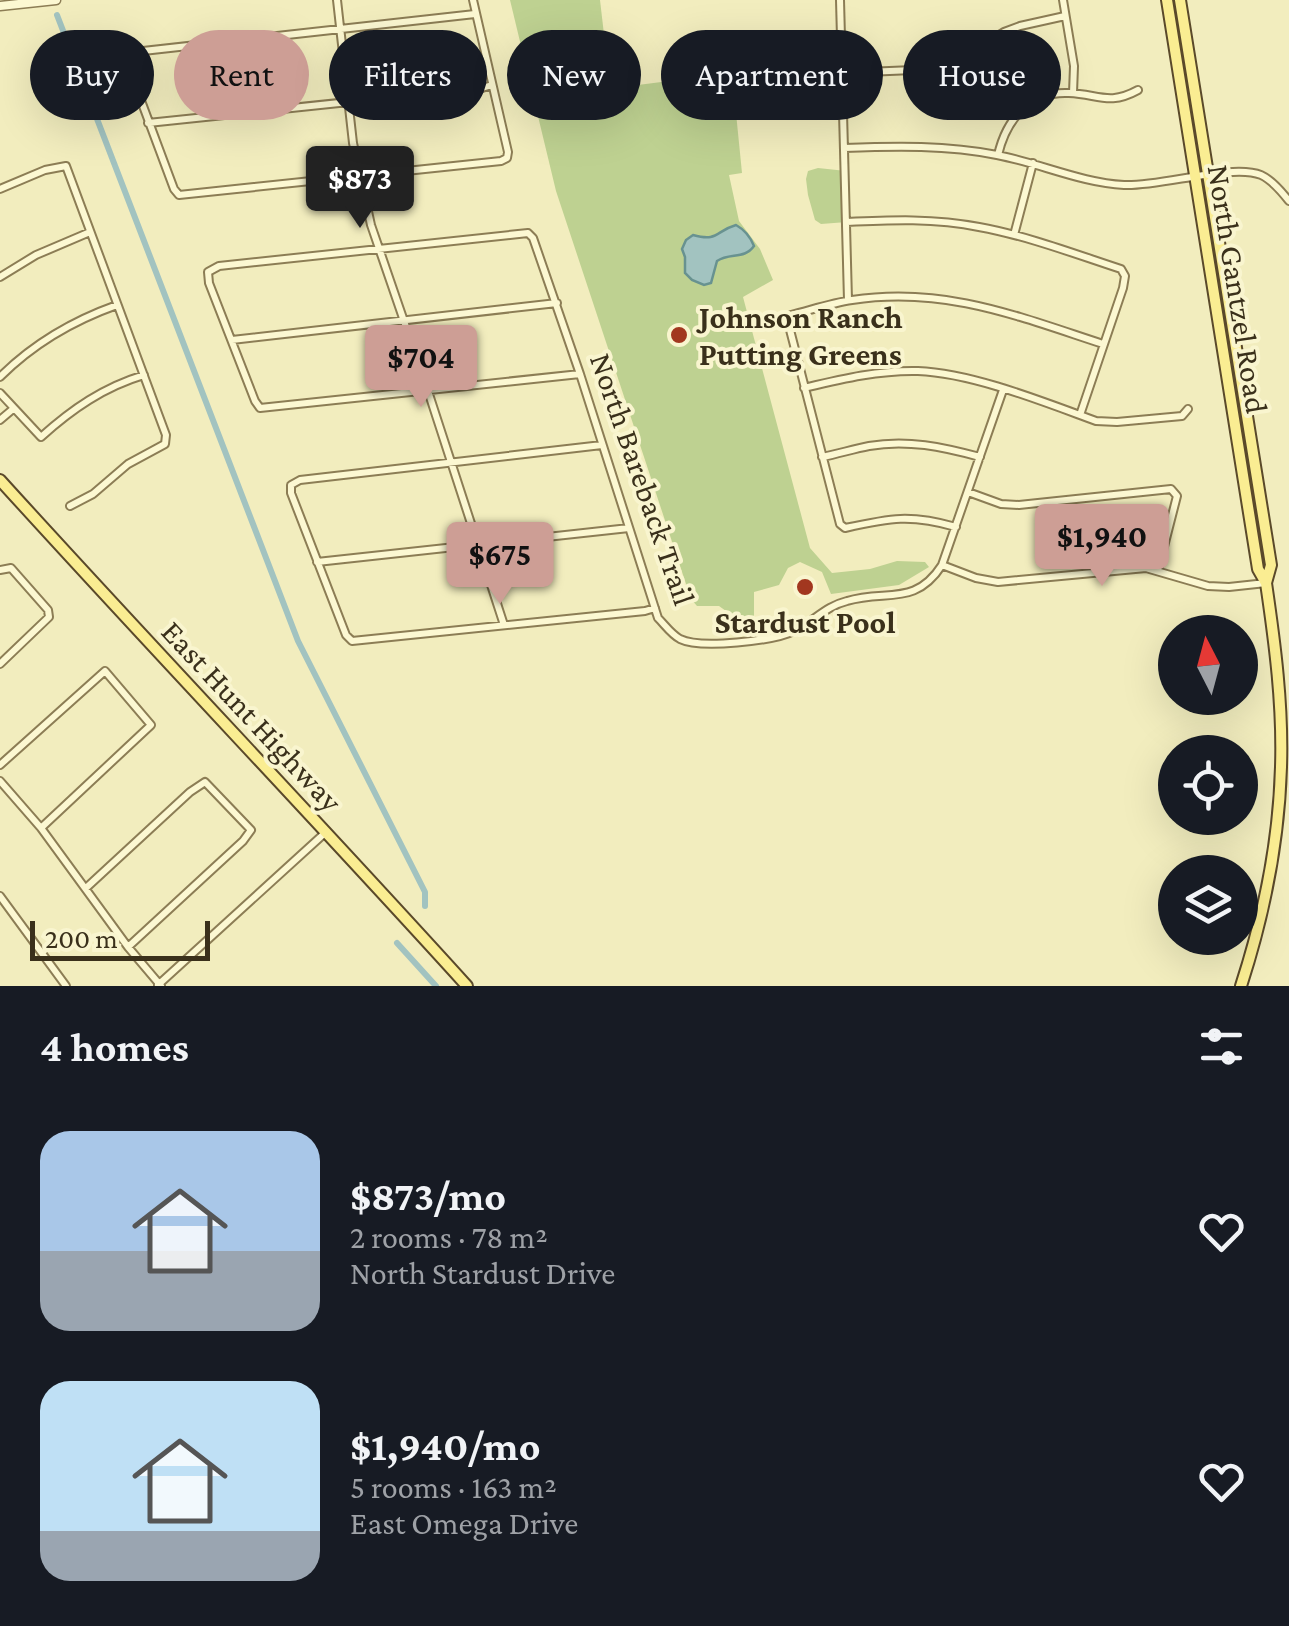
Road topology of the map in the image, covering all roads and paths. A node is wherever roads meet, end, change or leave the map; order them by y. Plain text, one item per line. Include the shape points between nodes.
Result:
1 (56, 0) edge
2 (337, 0) edge
3 (473, 0) edge
4 (840, 0) edge
5 (1063, 0) edge
6 (1167, 0) edge
7 (1180, 0) edge
8 (0, 6) edge
9 (475, 14) junction
10 (1066, 16) junction
11 (340, 28) junction
12 (841, 30) edge
13 (883, 71) edge
14 (492, 85) junction
15 (487, 86) edge
16 (1138, 90) dead end
17 (1073, 93) junction
18 (329, 104) edge
19 (350, 120) edge
20 (843, 120) edge
21 (148, 123) junction
22 (844, 148) junction
23 (998, 155) junction
24 (1033, 163) junction
25 (361, 176) junction
26 (1201, 177) junction
27 (0, 189) edge
28 (1289, 201) edge
29 (847, 222) junction
30 (90, 232) junction
31 (1014, 235) junction
32 (378, 248) junction
33 (0, 276) edge
34 (848, 300) junction
35 (556, 303) junction
36 (118, 305) junction
37 (403, 320) junction
38 (232, 340) junction
39 (1103, 344) junction
40 (580, 374) junction
41 (144, 375) junction
42 (0, 377) edge
43 (804, 388) junction
44 (1004, 390) junction
45 (428, 391) junction
46 (0, 393) edge
47 (13, 408) junction
48 (1188, 410) dead end
49 (1080, 415) junction
50 (0, 420) edge
51 (602, 445) junction
52 (822, 457) junction
53 (980, 457) junction
54 (452, 463) junction
55 (0, 480) edge
56 (968, 492) junction
57 (70, 506) dead end
58 (630, 528) junction
59 (956, 528) junction
60 (477, 545) junction
61 (317, 562) junction
62 (942, 566) junction
63 (0, 570) edge
64 (1158, 570) junction
65 (1266, 582) junction
66 (655, 608) junction
67 (504, 625) junction
68 (0, 664) edge
69 (0, 765) edge
70 (0, 781) edge
71 (41, 828) junction
72 (327, 832) junction
73 (86, 888) junction
74 (0, 896) edge
75 (128, 946) junction
76 (159, 985) edge
77 (66, 986) edge
78 (467, 986) edge
79 (1242, 986) edge

1 - 8 street
2 - 11 street
3 - 9 street
4 - 12 street
5 - 10 street
6 - 26 main road, North Gantzel Road
7 - 26 main road, North Gantzel Road
9 - 11 street
9 - 14 street
10 - 13 street via 1004,32 937,69
10 - 17 street
11 - 21 street via 126,55
14 - 15 street
14 - 25 street via 506,158
16 - 17 street via 1110,100
17 - 23 street via 1047,95 1016,113
18 - 21 street
19 - 25 street
20 - 22 street
21 - 25 street via 179,195
22 - 23 street
22 - 29 street
23 - 24 street
24 - 26 street via 1110,184
24 - 31 street
25 - 32 street
26 - 28 street via 1261,175
26 - 65 main road, North Gantzel Road via 1271,565
27 - 30 street via 66,166
29 - 31 street via 925,220
29 - 34 street
30 - 33 street
30 - 36 street
31 - 39 street via 1122,269 1124,288
32 - 35 street, North Bareback Trail via 528,234
32 - 37 street
32 - 38 street via 208,272
34 - 39 street via 947,298
34 - 43 street via 788,319
35 - 37 street
35 - 40 street, North Bareback Trail
36 - 41 street
36 - 42 street via 56,331
37 - 38 street
37 - 45 street
38 - 45 street via 260,408
39 - 49 street
40 - 45 street
40 - 51 street, North Bareback Trail
41 - 47 street via 91,398 42,437
41 - 57 street via 165,444
43 - 44 street via 850,376 917,371
43 - 52 street
44 - 49 street
44 - 53 street
45 - 54 street
46 - 47 street
47 - 50 street
48 - 49 street via 1116,422
51 - 54 street
51 - 58 street, North Bareback Trail
52 - 53 street via 892,444
52 - 59 street via 845,528 900,517
53 - 56 street
54 - 60 street
54 - 61 street via 291,485
55 - 72 main road, East Hunt Highway
56 - 59 street
56 - 64 street via 1019,505 1171,489 1177,496
58 - 60 street
58 - 66 street, North Bareback Trail
59 - 62 street
60 - 61 street
60 - 67 street
61 - 67 street via 352,641
62 - 64 street via 998,582
62 - 66 street, North Bareback Trail via 918,591 852,599 784,635 692,643 670,631
63 - 68 street via 11,568 49,617
64 - 65 street via 1208,586
65 - 79 main road, North Gantzel Road via 1280,695 1280,784 1266,891
66 - 67 street
69 - 71 street via 105,671 151,725
70 - 71 street
71 - 73 street
72 - 76 street
72 - 78 main road, East Hunt Highway
73 - 75 street
73 - 75 street via 205,782 251,830
74 - 77 street
75 - 76 street

